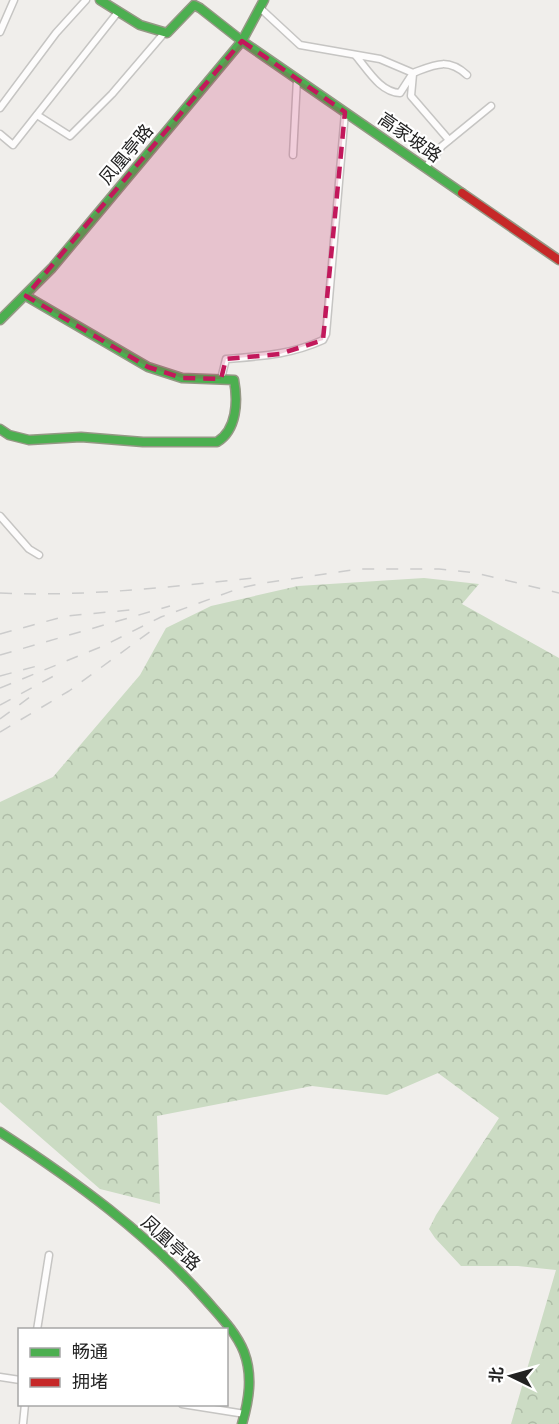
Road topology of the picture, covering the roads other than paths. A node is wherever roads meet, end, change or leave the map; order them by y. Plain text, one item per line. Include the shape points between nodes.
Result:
1 (14, 0) edge
2 (86, 0) edge
3 (100, 0) edge
4 (262, 4) edge
5 (118, 12) junction
6 (0, 32) edge
7 (165, 32) junction
8 (242, 41) junction
9 (356, 55) junction
10 (413, 73) junction
11 (466, 75) dead end
12 (297, 79) junction
13 (492, 106) dead end
14 (0, 108) edge
15 (345, 112) junction
16 (37, 115) junction
17 (0, 134) edge
18 (449, 140) junction
19 (293, 155) dead end
20 (426, 166) dead end
21 (559, 260) edge
22 (26, 296) junction
23 (0, 320) edge
24 (221, 379) junction
25 (0, 429) edge
26 (0, 516) edge
27 (39, 555) dead end
28 (0, 1132) edge
29 (50, 1255) dead end
30 (37, 1328) edge
31 (228, 1328) edge
32 (228, 1329) edge
33 (0, 1377) edge
34 (18, 1380) edge
35 (25, 1406) edge
36 (195, 1406) edge
37 (245, 1414) junction
38 (23, 1424) edge
39 (242, 1424) edge

1 - 6 street
2 - 14 street
3 - 5 street
4 - 8 street, 凤凰亭路
4 - 9 street via 300,45
5 - 7 street via 156,32
5 - 16 street
7 - 8 street, 高家坡路 via 194,5
7 - 16 street via 70,136
8 - 12 street, 高家坡路
8 - 22 street, 凤凰亭路
9 - 10 street via 380,59
9 - 10 street via 378,83 391,92 400,93
10 - 11 street via 446,63
10 - 18 street via 411,96
12 - 15 street, 高家坡路
12 - 19 street
13 - 18 street
15 - 21 street, 高家坡路
15 - 24 street via 326,334 323,340 303,349 226,359
16 - 17 street via 13,145
18 - 20 street
22 - 23 street, 凤凰亭路
22 - 24 street via 148,367 182,378
24 - 25 street via 234,380 237,391 233,418 217,441 78,437 50,441 16,438
26 - 27 street
28 - 31 street, 凤凰亭路 via 97,1199 193,1285
29 - 30 street
32 - 37 street, 凤凰亭路 via 243,1350 249,1373
33 - 34 street
35 - 38 street
36 - 37 street
37 - 39 street, 凤凰亭路

